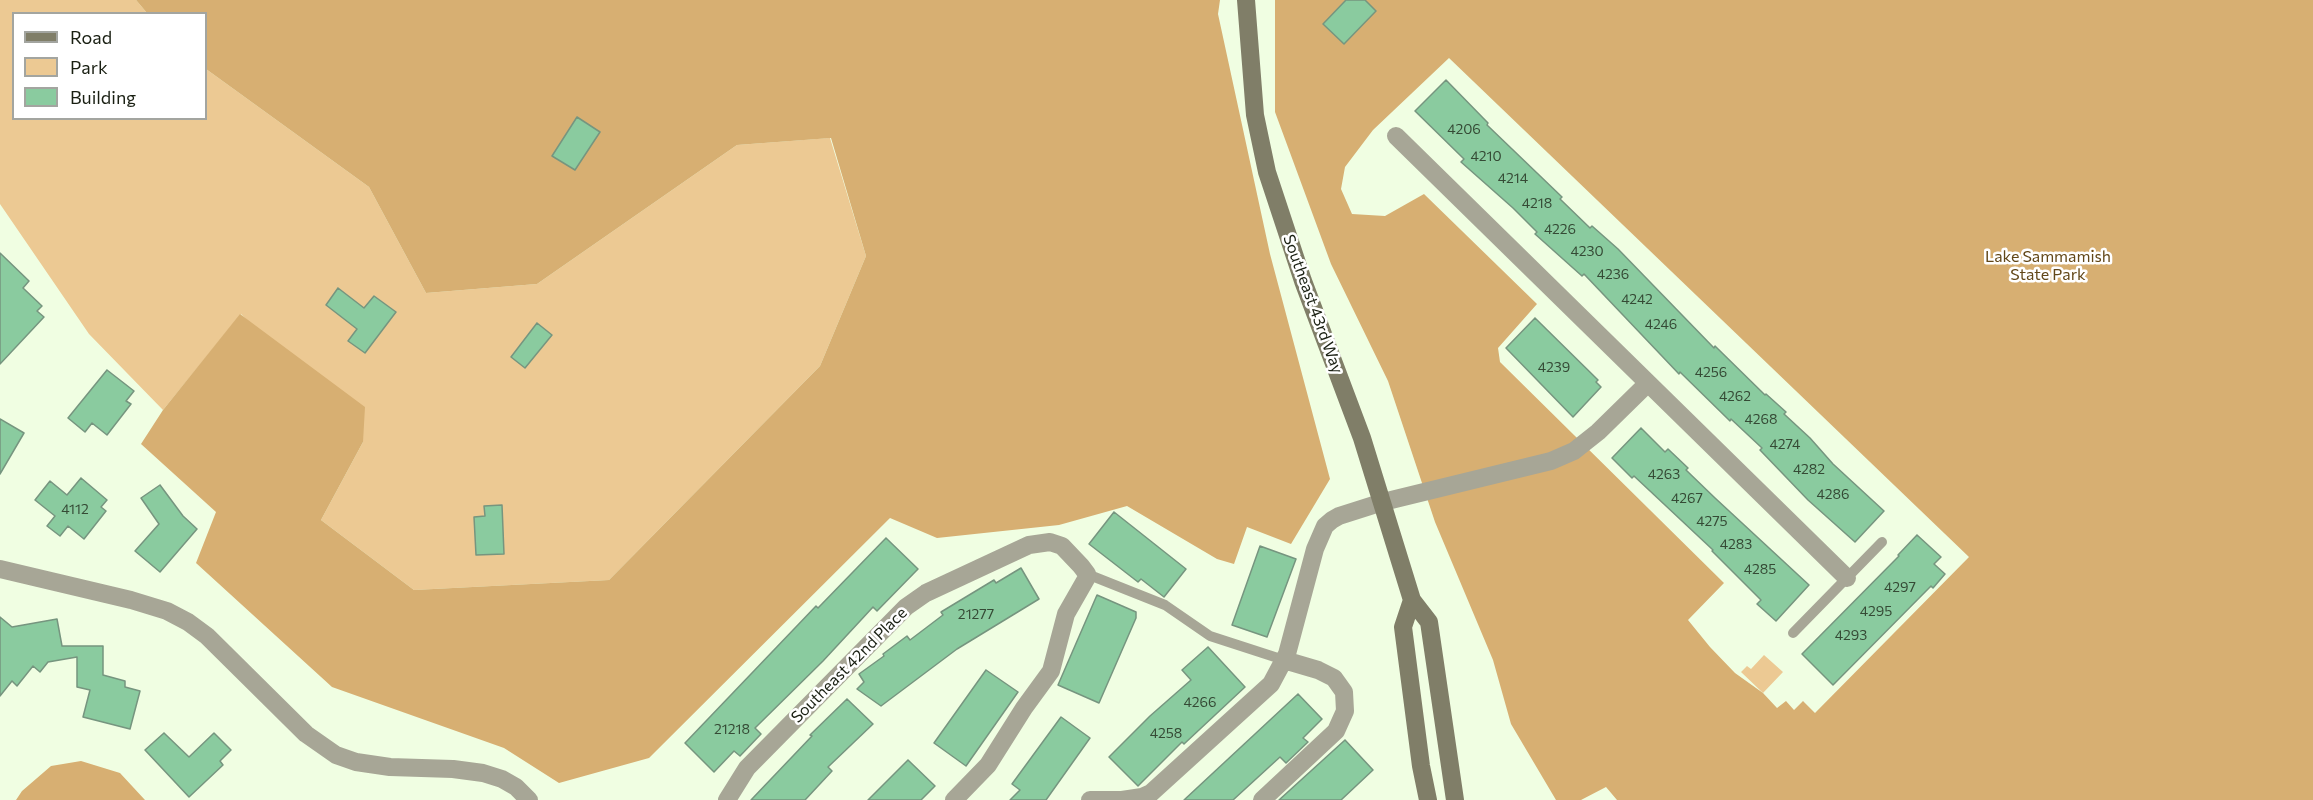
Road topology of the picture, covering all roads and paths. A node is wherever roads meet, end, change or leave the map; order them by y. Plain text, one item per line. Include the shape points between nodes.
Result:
1 (1246, 0) edge
2 (1396, 136) dead end
3 (1647, 384) junction
4 (1383, 502) junction
5 (1882, 542) dead end
6 (0, 569) edge
7 (1087, 574) junction
8 (1847, 578) junction
9 (1412, 600) junction
10 (1793, 633) dead end
11 (1284, 660) junction
12 (1455, 798) edge
13 (529, 800) edge
14 (727, 800) edge
15 (954, 800) edge
16 (1090, 800) edge
17 (1262, 800) edge
18 (1428, 800) edge

1 - 4 main road, Southeast 43rd Way via 1255,115 1267,172
2 - 3 street
3 - 4 street via 1574,451
3 - 8 street
4 - 9 main road, Southeast 43rd Way
4 - 11 street via 1339,516 1325,526
5 - 8 lane
6 - 13 street via 131,600 188,622 306,734 336,754 356,762 390,767 483,773 516,787
7 - 11 lane via 1165,605 1210,636
7 - 14 street, Southeast 42nd Place via 1062,546 1040,542 926,593 906,607 747,768
7 - 15 street via 1066,614 1051,671 988,765
8 - 10 lane
9 - 12 main road, Southeast 43rd Way via 1429,622
9 - 18 main road via 1403,627
11 - 16 street via 1271,684 1151,793 1122,800
11 - 17 street via 1334,678 1344,692 1345,711 1336,731

